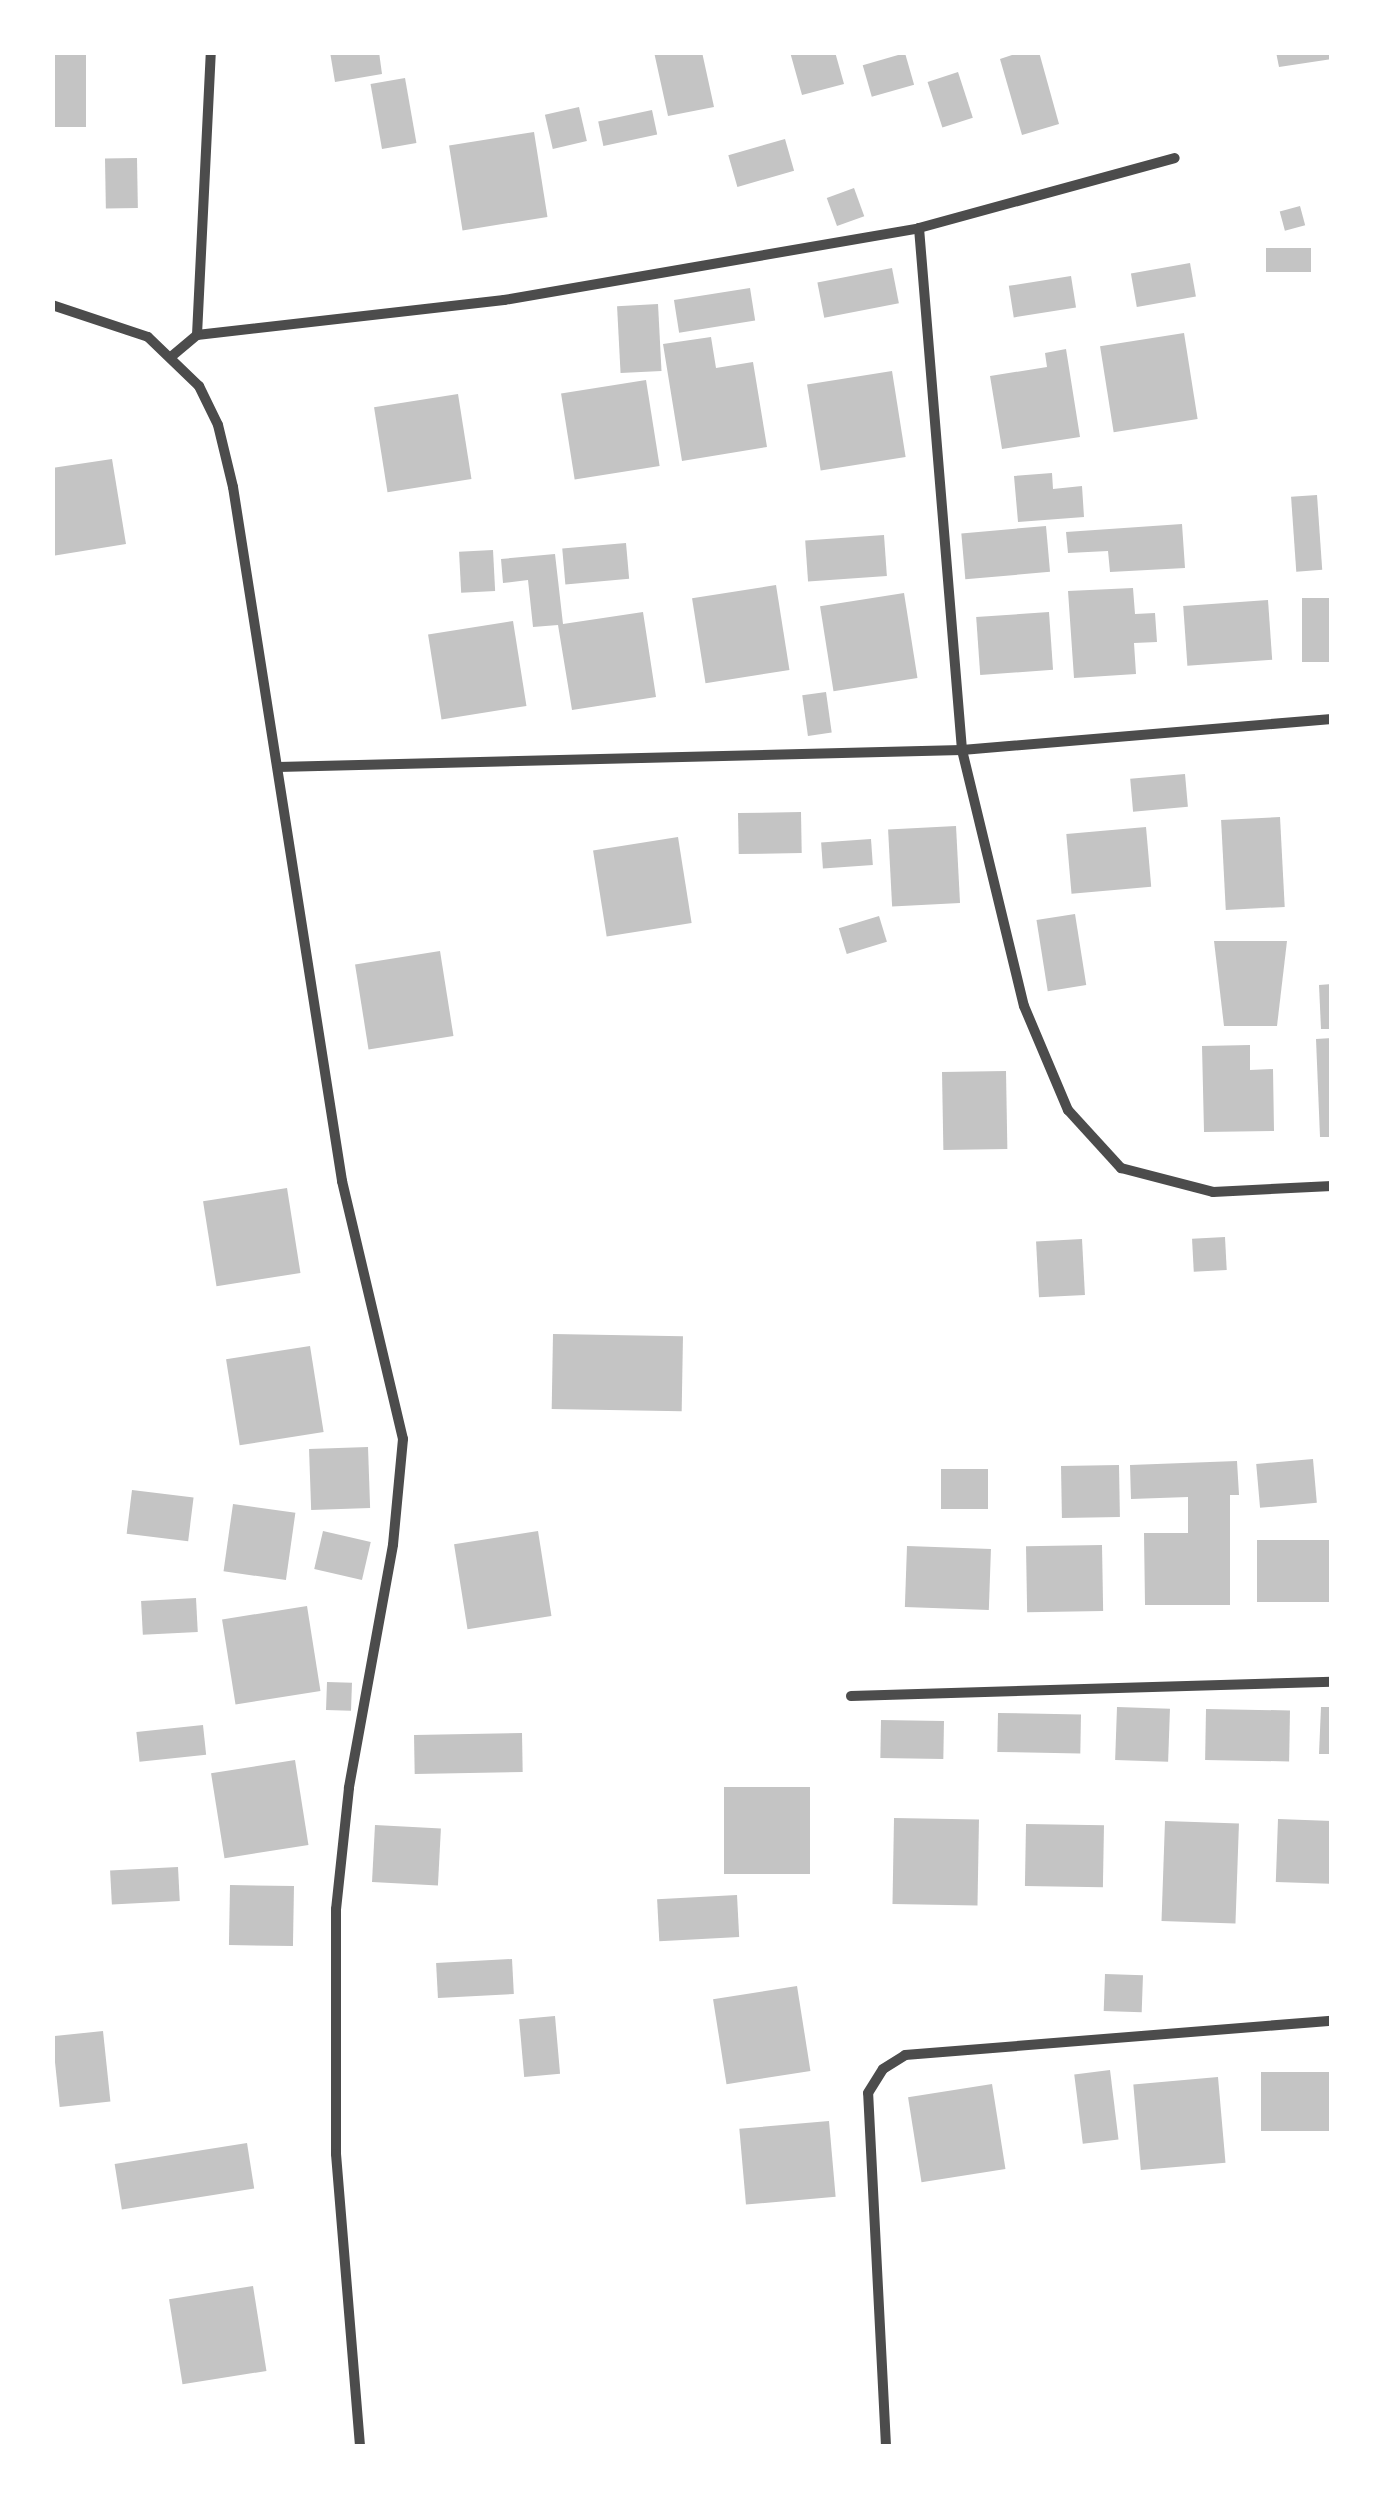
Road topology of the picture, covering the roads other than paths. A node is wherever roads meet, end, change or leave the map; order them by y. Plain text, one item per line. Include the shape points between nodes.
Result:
1 (211, 52) edge
2 (1175, 158) dead end
3 (918, 228) junction
4 (52, 305) edge
5 (197, 335) junction
6 (172, 356) junction
7 (1332, 719) edge
8 (962, 750) junction
9 (278, 767) junction
10 (1332, 1186) edge
11 (1332, 1682) edge
12 (851, 1696) dead end
13 (1332, 2020) edge
14 (360, 2446) edge
15 (886, 2446) edge

1 - 5 street
2 - 3 street
3 - 5 street via 504,300
3 - 8 street
4 - 6 street via 122,326
5 - 6 street
6 - 9 street via 199,386 222,440
7 - 8 street
8 - 9 street
8 - 10 street via 1024,1006 1068,1110 1121,1168 1213,1192
9 - 14 street via 342,1181 402,1438 393,1545 349,1788 336,1909 336,2154
11 - 12 street
13 - 15 street via 906,2054 883,2069 868,2093

